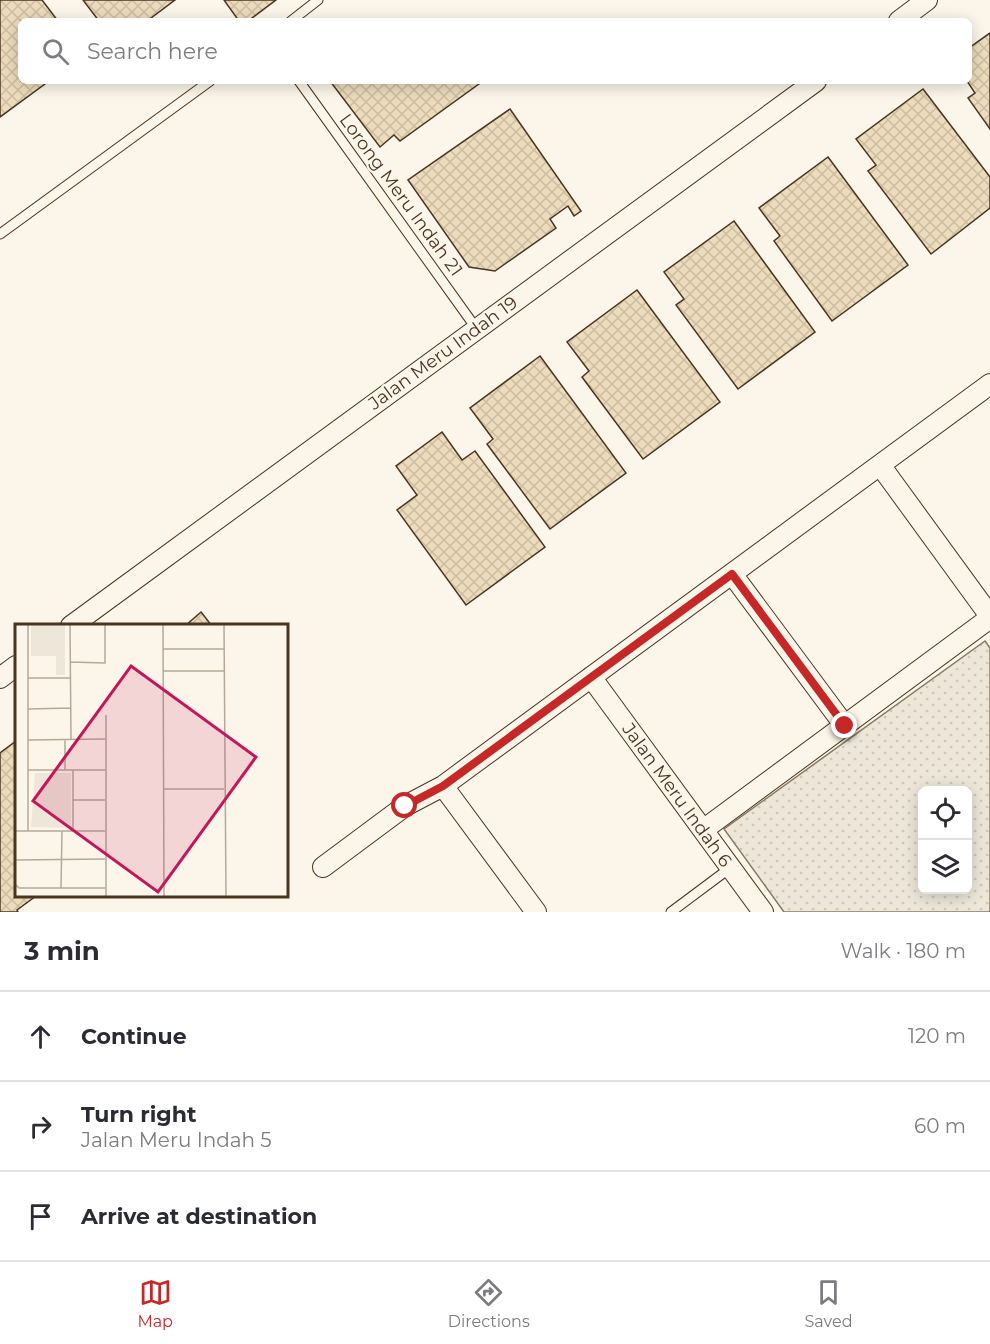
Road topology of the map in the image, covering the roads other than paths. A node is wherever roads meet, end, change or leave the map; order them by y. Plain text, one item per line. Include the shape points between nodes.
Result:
1 (318, 0) edge
2 (927, 0) edge
3 (295, 18) edge
4 (903, 18) edge
5 (206, 84) edge
6 (301, 84) edge
7 (812, 84) edge
8 (0, 234) edge
9 (476, 328) junction
10 (990, 384) edge
11 (880, 465) junction
12 (732, 574) junction
13 (990, 617) edge
14 (74, 624) edge
15 (15, 667) edge
16 (591, 677) junction
17 (0, 678) edge
18 (845, 726) junction
19 (443, 786) junction
20 (703, 830) junction
21 (323, 867) dead end
22 (730, 868) junction
23 (536, 912) edge
24 (670, 912) edge
25 (763, 912) edge

1 - 3 lane
2 - 4 street
5 - 8 lane
6 - 9 lane, Lorong Meru Indah 21
7 - 9 street, Jalan Meru Indah 19
9 - 14 street, Jalan Meru Indah 19
10 - 11 street
11 - 12 street
11 - 13 street
12 - 16 street
12 - 18 street
13 - 18 street
15 - 17 street
16 - 19 street
16 - 20 street, Jalan Meru Indah 6
18 - 20 street
19 - 21 street via 405,806
19 - 23 street
20 - 22 street, Jalan Meru Indah 6
22 - 24 lane
22 - 25 street, Jalan Meru Indah 6

